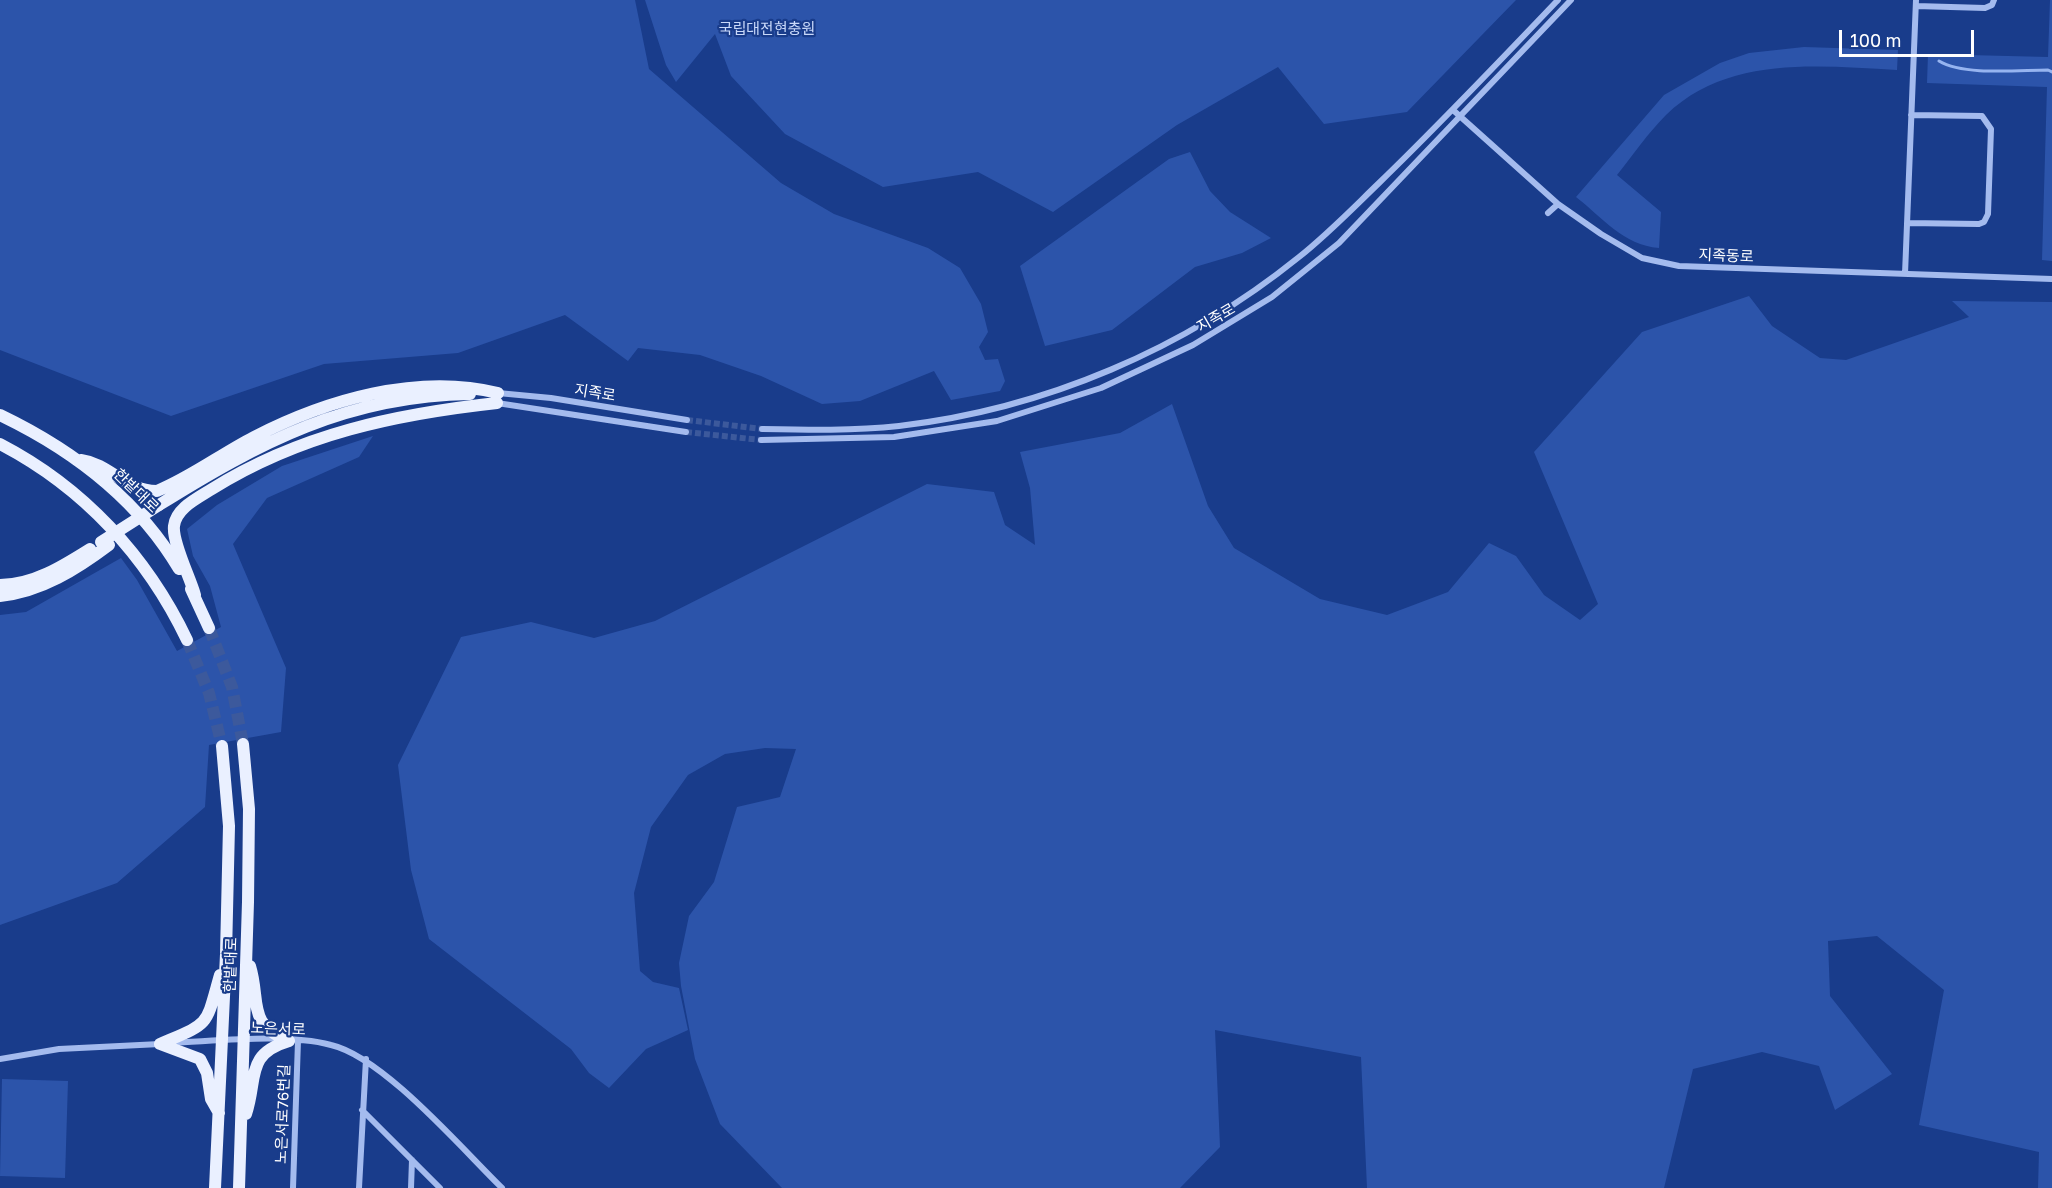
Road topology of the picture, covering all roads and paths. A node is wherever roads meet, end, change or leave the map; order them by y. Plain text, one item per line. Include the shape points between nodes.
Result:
1 (1558, 0) edge
2 (1571, 0) edge
3 (1994, 0) edge
4 (1916, 3) edge
5 (1453, 110) junction
6 (1911, 115) junction
7 (1460, 117) junction
8 (1558, 204) junction
9 (1548, 213) dead end
10 (1907, 223) junction
11 (1905, 274) junction
12 (2052, 279) edge
13 (498, 398) junction
14 (0, 415) edge
15 (687, 420) tunnel mouth
16 (762, 429) tunnel mouth
17 (686, 432) tunnel mouth
18 (761, 440) tunnel mouth
19 (0, 446) edge
20 (81, 460) junction
21 (105, 544) junction
22 (0, 585) edge
23 (195, 595) junction
24 (0, 596) edge
25 (209, 628) tunnel mouth
26 (187, 640) tunnel mouth
27 (243, 744) tunnel mouth
28 (222, 746) tunnel mouth
29 (226, 954) junction
30 (247, 956) junction
31 (243, 1040) junction
32 (223, 1041) junction
33 (294, 1041) junction
34 (160, 1044) junction
35 (0, 1059) edge
36 (366, 1059) junction
37 (362, 1110) junction
38 (219, 1113) junction
39 (242, 1126) junction
40 (412, 1160) junction
41 (215, 1188) edge
42 (239, 1188) edge
43 (293, 1188) edge
44 (359, 1188) edge
45 (411, 1188) edge
46 (440, 1188) edge
47 (502, 1188) edge

1 - 5 street, 지족로
2 - 7 street, 지족로
3 - 4 street via 1985,8
4 - 6 street
5 - 7 street, 지족동로
5 - 16 street, 지족로 via 1299,257 1221,314 1142,357 1036,395 947,418 854,430
6 - 10 street
6 - 10 street via 1982,116 1991,129 1984,222
7 - 8 street, 지족동로
7 - 18 street, 지족로 via 1375,207 1307,271 1249,312 1147,369 1054,405 960,428 853,440
8 - 9 street
8 - 11 street, 지족동로 via 1624,249 1642,258 1679,266
10 - 11 street
11 - 12 street, 지족동로
13 - 15 street, 지족로 via 551,398
13 - 17 street, 지족로
13 - 20 main road via 446,385 403,388 350,400 255,436 157,491 141,491 96,462
13 - 21 main road via 399,406 277,444
13 - 23 main road via 334,432 280,452 195,500 179,513 174,526 179,554
14 - 20 main road, 한밭대로
19 - 26 main road via 54,478 104,518 171,605
20 - 23 main road, 한밭대로 via 159,536
21 - 22 main road via 35,579
21 - 24 main road via 69,573 14,595
23 - 25 main road, 한밭대로
27 - 30 main road, 한밭대로 via 249,809
28 - 29 main road, 한밭대로 via 229,826
29 - 32 main road, 한밭대로
29 - 34 main road via 205,1022
30 - 31 main road, 한밭대로
30 - 33 main road via 255,983 258,1017 266,1028
31 - 32 street, 노은서로
31 - 33 street, 노은서로
31 - 39 main road, 한밭대로
32 - 34 street, 노은서로
32 - 38 main road, 한밭대로
33 - 36 street, 노은서로 via 331,1045
33 - 39 main road via 267,1050 255,1066
33 - 43 street, 노은서로76번길
34 - 35 street, 노은서로 via 59,1049
34 - 38 main road via 200,1059
36 - 37 street
36 - 47 street, 노은서로
37 - 40 street
37 - 44 street
38 - 41 main road, 한밭대로
39 - 42 main road, 한밭대로
40 - 45 street
40 - 46 street

